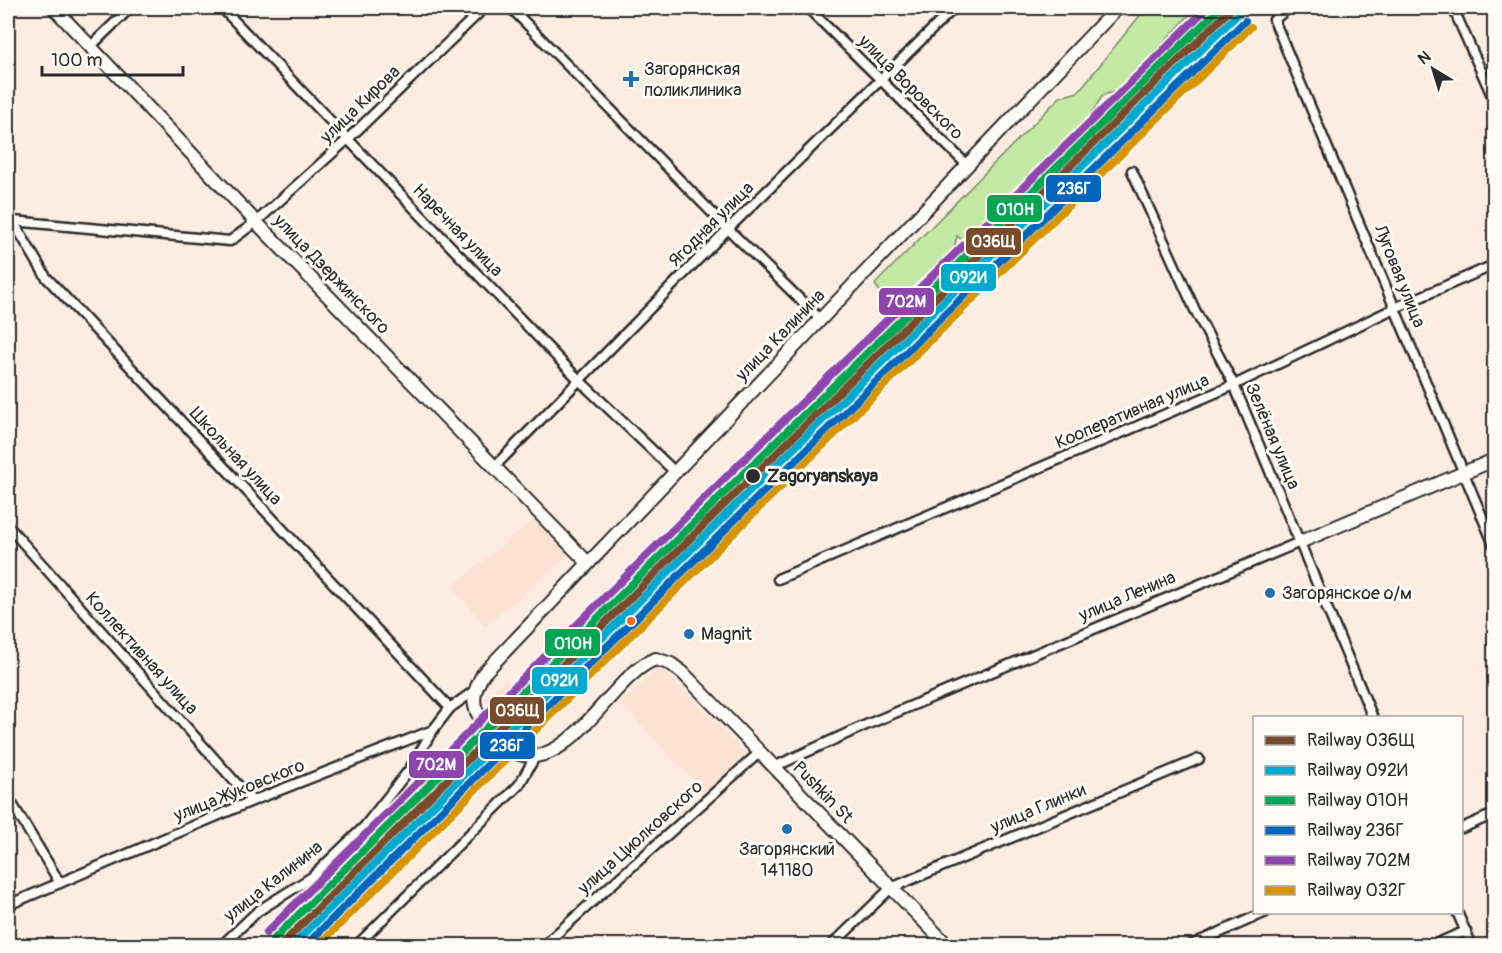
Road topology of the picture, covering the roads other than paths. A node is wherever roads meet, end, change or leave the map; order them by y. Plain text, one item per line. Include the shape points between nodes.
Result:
1 (54, 8) edge
2 (130, 8) edge
3 (222, 8) edge
4 (484, 8) edge
5 (511, 8) edge
6 (808, 8) edge
7 (954, 8) edge
8 (1117, 8) edge
9 (1288, 8) edge
10 (1453, 8) edge
11 (91, 46) junction
12 (881, 81) junction
13 (1492, 85) edge
14 (1494, 100) edge
15 (348, 140) junction
16 (966, 164) junction
17 (1132, 171) dead end
18 (10, 220) edge
19 (256, 222) junction
20 (728, 229) junction
21 (1494, 265) edge
22 (1395, 308) junction
23 (820, 319) junction
24 (580, 381) junction
25 (1234, 385) junction
26 (1494, 459) edge
27 (494, 468) junction
28 (675, 472) junction
29 (1464, 472) junction
30 (8, 526) edge
31 (1300, 542) junction
32 (1494, 545) edge
33 (588, 563) junction
34 (778, 579) dead end
35 (474, 691) junction
36 (450, 708) junction
37 (1373, 716) edge
38 (433, 730) junction
39 (760, 752) junction
40 (535, 757) junction
41 (1199, 759) dead end
42 (774, 767) junction
43 (8, 796) edge
44 (252, 801) junction
45 (1494, 814) edge
46 (1463, 827) edge
47 (60, 883) junction
48 (891, 888) junction
49 (8, 905) edge
50 (1261, 914) edge
51 (1458, 914) edge
52 (1466, 931) junction
53 (221, 945) edge
54 (356, 945) edge
55 (543, 945) edge
56 (831, 945) edge
57 (948, 945) edge
58 (1189, 945) edge
59 (1431, 945) edge
60 (1472, 945) edge

1 - 11 main road, улица Дзержинского
2 - 11 street
3 - 15 street, Наречная улица
4 - 15 street, улица Кирова
5 - 20 street
6 - 12 street, улица Воровского
7 - 12 street, Ягодная улица
8 - 16 main road, улица Калинина
9 - 22 street, Луговая улица via 1274,20
10 - 13 street
11 - 19 main road, улица Дзержинского
12 - 16 street, улица Воровского
12 - 20 street, Ягодная улица
13 - 14 street
15 - 19 street, улица Кирова
15 - 24 street, Наречная улица
16 - 23 main road, улица Калинина
17 - 25 street, Зелёная улица
18 - 19 street, улица Кирова via 230,241
18 - 36 street, Школьная улица via 46,277
19 - 27 main road, улица Дзержинского
20 - 23 street
20 - 24 street, Ягодная улица
21 - 22 street, Кооперативная улица
22 - 25 street, Кооперативная улица
22 - 29 street, Луговая улица
23 - 28 main road, улица Калинина
24 - 27 street, Ягодная улица
24 - 28 street, Наречная улица
25 - 31 street, Зелёная улица
25 - 34 street, Кооперативная улица
26 - 29 main road, улица Ленина
27 - 33 main road, улица Дзержинского
28 - 33 main road, улица Калинина
29 - 31 main road, улица Ленина
29 - 32 street, Луговая улица
30 - 44 street, Коллективная улица
31 - 37 street, Зелёная улица
31 - 42 street, улица Ленина
33 - 35 main road, улица Калинина via 483,674
35 - 36 street
35 - 40 main road via 474,706 490,730 509,748
36 - 38 street
38 - 44 street, улица Жуковского
38 - 53 street, улица Калинина via 409,770 364,827 312,877 258,911
39 - 40 main road, Pushkin St via 671,664 656,659 640,667 568,740
39 - 42 main road, Pushkin St
39 - 55 street, улица Циолковского
40 - 54 street via 519,784
41 - 48 street, улица Глинки
42 - 48 main road, Pushkin St
43 - 47 street
44 - 47 street, улица Жуковского
45 - 46 street
47 - 49 street, улица Жуковского
48 - 56 street
48 - 57 main road, Pushkin St
50 - 58 street
51 - 52 street
52 - 59 street
52 - 60 street

